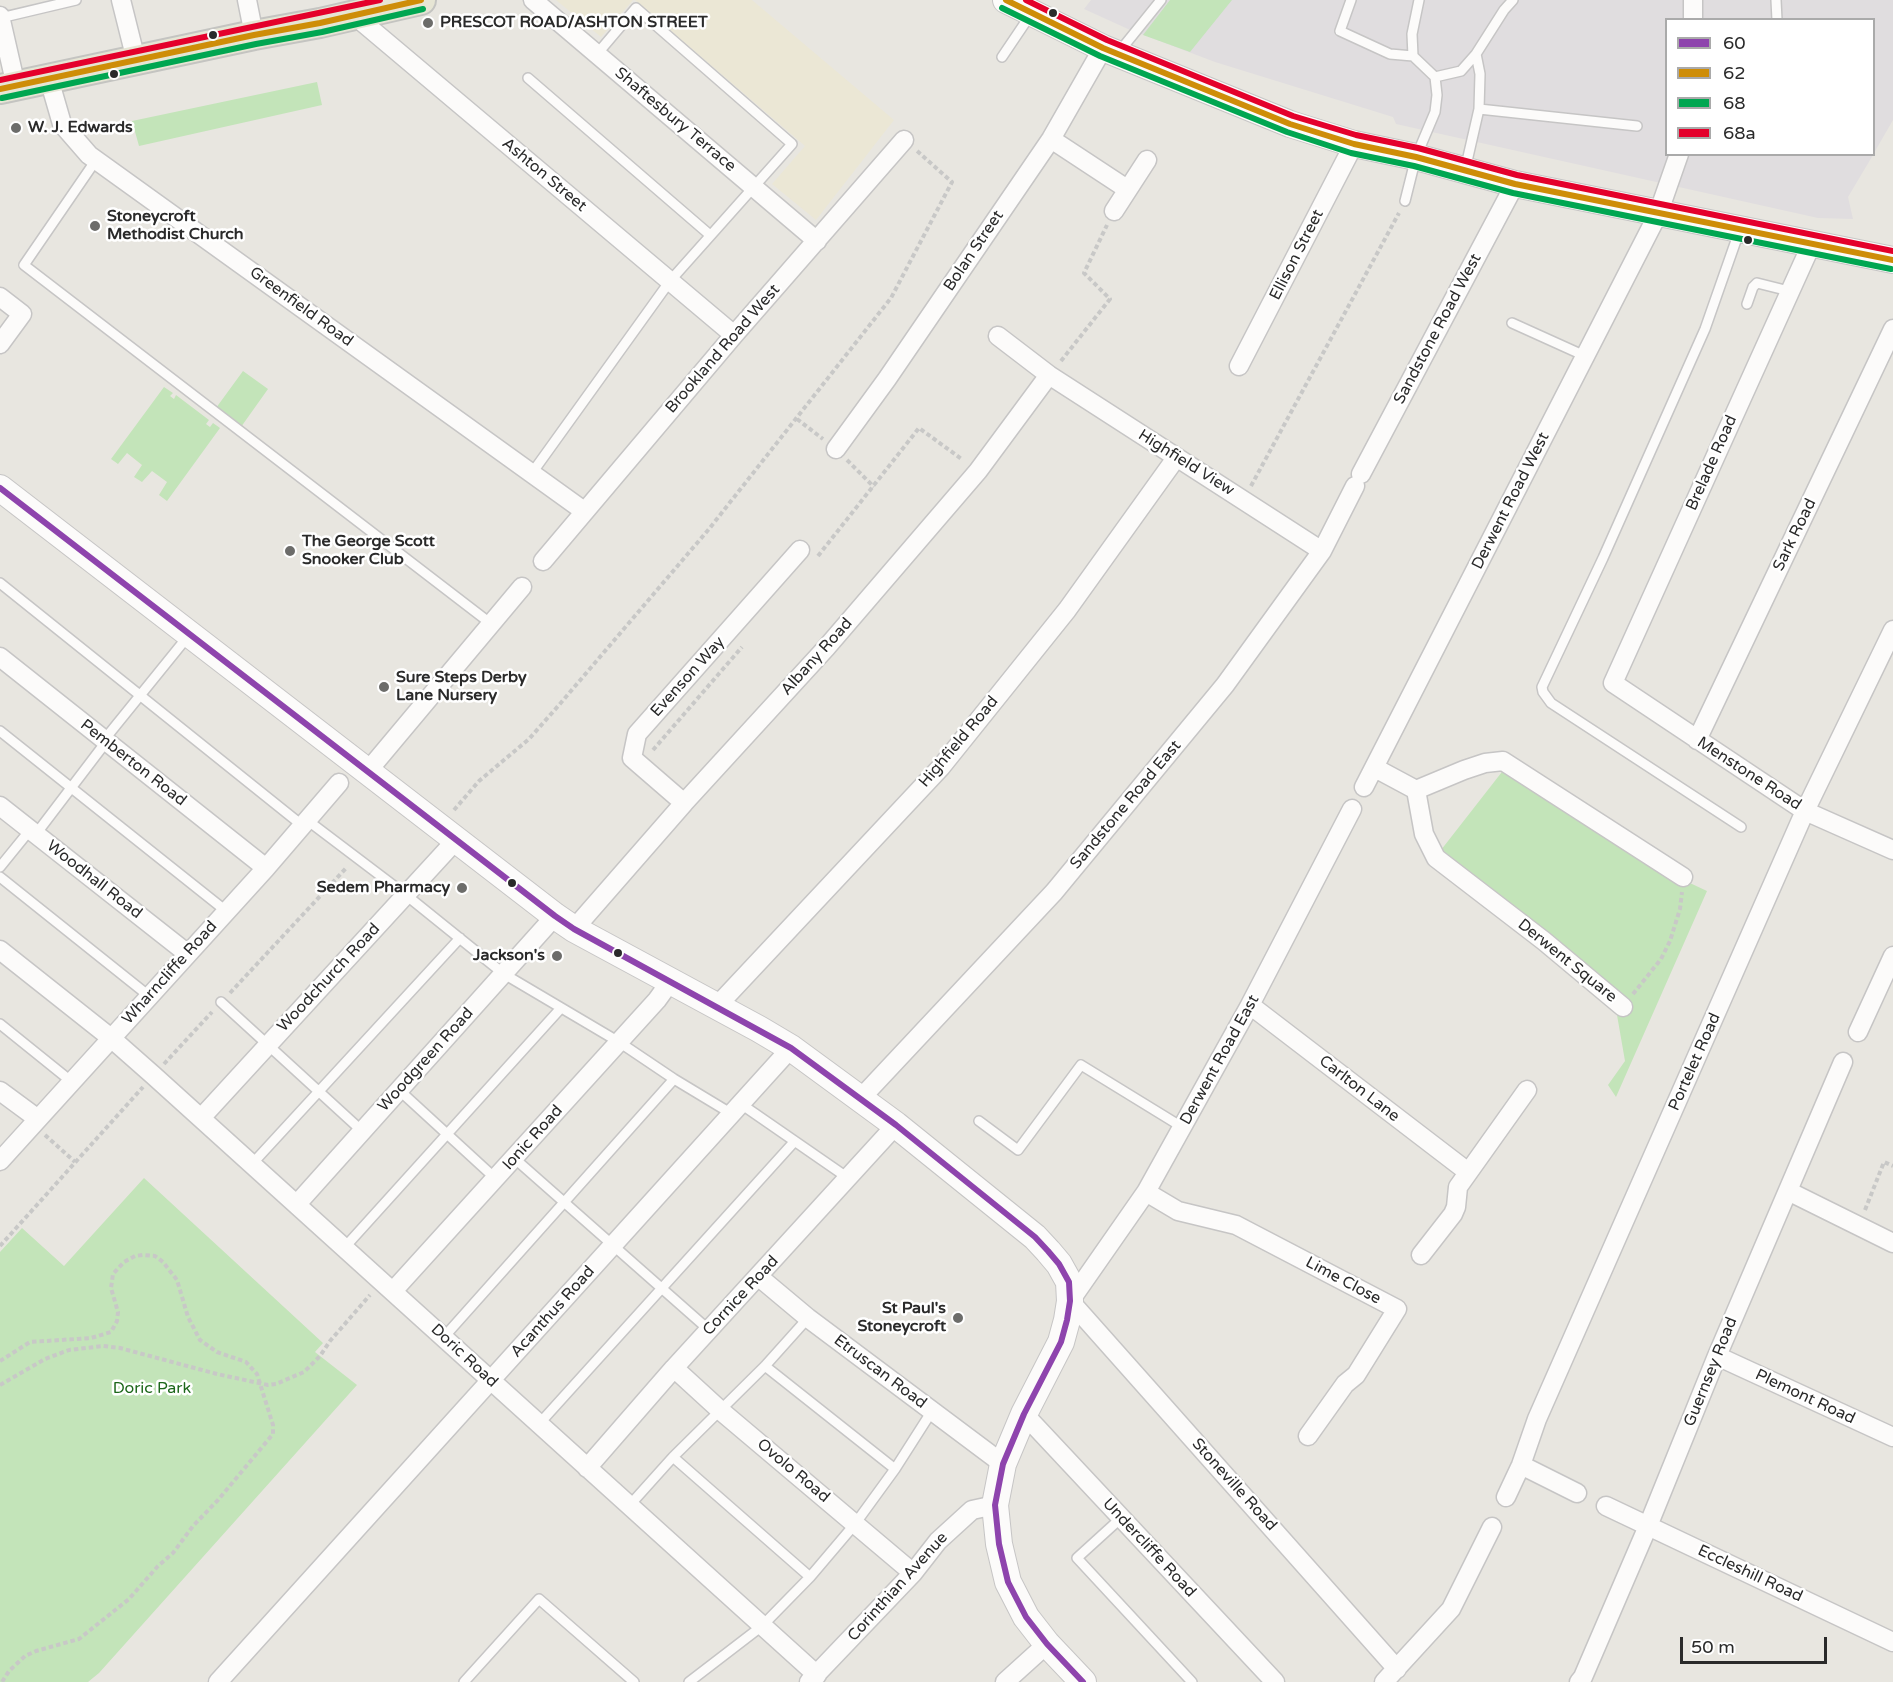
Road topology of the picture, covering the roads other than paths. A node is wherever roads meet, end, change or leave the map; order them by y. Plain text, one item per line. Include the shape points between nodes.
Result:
1 (121, 0) edge
2 (247, 0) edge
3 (421, 0) edge
4 (533, 0) edge
5 (1006, 0) edge
6 (1161, 0) edge
7 (1351, 0) edge
8 (1419, 0) edge
9 (1513, 0) edge
10 (1693, 0) edge
11 (1776, 0) edge
12 (71, 1) edge
13 (369, 8) edge
14 (1032, 13) junction
15 (0, 17) edge
16 (1693, 18) edge
17 (1778, 18) edge
18 (254, 35) junction
19 (1111, 51) junction
20 (597, 54) junction
21 (1476, 54) junction
22 (1413, 56) junction
23 (1002, 57) dead end
24 (136, 60) junction
25 (1435, 77) junction
26 (528, 78) dead end
27 (49, 79) junction
28 (8, 88) edge
29 (1479, 109) junction
30 (1637, 126) dead end
31 (1051, 139) junction
32 (904, 140) road end
33 (1354, 144) junction
34 (1678, 156) edge
35 (1416, 157) junction
36 (96, 160) junction
37 (1148, 160) dead end
38 (1464, 170) junction
39 (1515, 184) junction
40 (755, 188) junction
41 (1128, 189) junction
42 (1405, 201) road end
43 (1114, 211) road end
44 (1658, 214) junction
45 (1740, 229) junction
46 (710, 235) junction
47 (817, 241) junction
48 (1812, 243) junction
49 (1893, 260) edge
50 (670, 281) junction
51 (1789, 291) junction
52 (0, 297) edge
53 (1747, 304) dead end
54 (1512, 322) dead end
55 (1893, 329) edge
56 (734, 335) junction
57 (998, 336) dead end
58 (0, 344) edge
59 (1585, 356) junction
60 (1239, 366) dead end
61 (1049, 375) junction
62 (836, 449) dead end
63 (1176, 458) junction
64 (532, 473) junction
65 (1358, 480) joint
66 (0, 488) edge
67 (584, 511) junction
68 (1322, 551) junction
69 (808, 555) road end
70 (543, 561) dead end
71 (0, 583) edge
72 (522, 587) dead end
73 (490, 623) junction
74 (1893, 630) edge
75 (189, 635) junction
76 (0, 657) edge
77 (1612, 683) joint
78 (140, 695) junction
79 (0, 731) edge
80 (1696, 740) junction
81 (105, 741) junction
82 (1375, 768) junction
83 (368, 772) junction
84 (338, 785) dead end
85 (1364, 787) dead end
86 (71, 788) junction
87 (1416, 790) junction
88 (684, 803) junction
89 (0, 806) edge
90 (1352, 809) dead end
91 (1805, 811) junction
92 (305, 823) junction
93 (1741, 827) dead end
94 (33, 832) junction
95 (449, 833) junction
96 (1893, 850) edge
97 (0, 867) edge
98 (266, 868) junction
99 (0, 877) edge
100 (1683, 877) road end
101 (406, 895) junction
102 (226, 911) junction
103 (565, 923) junction
104 (460, 938) junction
105 (0, 950) edge
106 (188, 954) junction
107 (1893, 956) edge
108 (504, 974) junction
109 (670, 982) junction
110 (149, 996) junction
111 (221, 1002) road end
112 (1250, 1005) junction
113 (717, 1006) junction
114 (1623, 1006) road end
115 (561, 1008) junction
116 (0, 1024) edge
117 (1858, 1032) dead end
118 (619, 1042) junction
119 (117, 1044) junction
120 (268, 1045) junction
121 (791, 1048) junction
122 (1843, 1062) dead end
123 (674, 1079) junction
124 (72, 1082) junction
125 (399, 1090) junction
126 (1527, 1090) dead end
127 (0, 1091) edge
128 (318, 1091) junction
129 (861, 1098) junction
130 (736, 1109) junction
131 (201, 1118) junction
132 (979, 1121) dead end
133 (36, 1122) junction
134 (896, 1125) junction
135 (1182, 1127) junction
136 (362, 1131) junction
137 (447, 1134) junction
138 (794, 1142) junction
139 (514, 1158) junction
140 (0, 1161) edge
141 (252, 1164) junction
142 (1468, 1172) junction
143 (848, 1178) junction
144 (496, 1179) junction
145 (1788, 1191) junction
146 (1146, 1192) junction
147 (564, 1202) junction
148 (297, 1204) junction
149 (1893, 1243) edge
150 (612, 1245) junction
151 (345, 1247) junction
152 (1421, 1256) dead end
153 (759, 1277) junction
154 (387, 1286) junction
155 (663, 1287) junction
156 (1070, 1301) junction
157 (808, 1318) junction
158 (710, 1330) junction
159 (444, 1337) junction
160 (1717, 1356) junction
161 (765, 1366) junction
162 (674, 1368) junction
163 (491, 1381) junction
164 (721, 1411) junction
165 (933, 1411) junction
166 (1024, 1414) junction
167 (539, 1424) junction
168 (1308, 1436) dead end
169 (1893, 1437) edge
170 (673, 1457) junction
171 (1003, 1464) junction
172 (1521, 1465) junction
173 (587, 1468) junction
174 (895, 1469) junction
175 (1577, 1493) dead end
176 (1506, 1497) dead end
177 (995, 1505) junction
178 (628, 1506) junction
179 (1606, 1506) dead end
180 (1121, 1518) junction
181 (855, 1524) junction
182 (1648, 1526) junction
183 (1492, 1527) dead end
184 (913, 1573) junction
185 (810, 1577) junction
186 (762, 1626) junction
187 (1893, 1642) edge
188 (1047, 1644) junction
189 (1390, 1676) edge
190 (813, 1679) edge
191 (218, 1682) edge
192 (464, 1682) edge
193 (634, 1682) edge
194 (689, 1682) edge
195 (1005, 1682) edge
196 (1083, 1682) edge
197 (1192, 1682) edge
198 (1275, 1682) edge
199 (1579, 1682) edge

1 - 24 street
2 - 18 street
3 - 13 main road
4 - 20 street, Shaftesbury Terrace
5 - 14 street
6 - 19 lane
7 - 22 lane via 1340,31 1390,54
8 - 22 lane via 1412,34
9 - 21 lane
10 - 16 street
11 - 17 lane
12 - 15 lane
13 - 18 main road via 320,23
13 - 50 street, Ashton Street
14 - 19 street
14 - 23 lane
15 - 28 street
18 - 24 main road
19 - 31 street, Bolan Street
19 - 33 street via 1290,124
20 - 40 street, Shaftesbury Terrace
20 - 40 lane via 636,8 792,144
21 - 25 lane via 1461,71
21 - 29 lane
22 - 25 lane
24 - 27 main road
25 - 35 lane via 1435,112
26 - 46 lane
27 - 28 main road
27 - 36 street, Greenfield Road via 62,124
29 - 30 lane
29 - 38 lane
31 - 41 street
31 - 62 street, Bolan Street
32 - 47 street, Brookland Road West
33 - 35 street
33 - 60 street, Ellison Street
34 - 44 street, Derwent Road West
35 - 38 street
35 - 42 lane
36 - 64 street, Greenfield Road
36 - 73 lane via 24,265
37 - 41 street
38 - 39 street
39 - 44 street
39 - 65 street, Sandstone Road West
40 - 46 lane
40 - 47 street, Shaftesbury Terrace
41 - 43 street
44 - 45 street
44 - 59 street, Derwent Road West
45 - 48 street
45 - 93 lane via 1705,329 1542,687 1551,703
46 - 50 lane
47 - 56 street, Brookland Road West
48 - 49 street
48 - 51 street, Brelade Road
50 - 56 street, Ashton Street
50 - 64 lane
51 - 53 lane via 1757,283
51 - 77 street, Brelade Road
52 - 58 street via 22,314
54 - 59 lane
55 - 80 street, Sark Road
56 - 67 street, Brookland Road West
57 - 61 street, Highfield View
59 - 82 street, Derwent Road West
61 - 63 street, Highfield View
61 - 88 street, Albany Road via 978,471 826,648
63 - 68 street, Highfield View
63 - 113 street, Highfield Road via 1067,610 941,767
64 - 67 street, Greenfield Road
65 - 68 street, Sandstone Road East
66 - 75 street
67 - 70 street, Brookland Road West
68 - 129 street, Sandstone Road East via 1225,685 1054,892
69 - 88 street, Evenson Way via 637,735 632,758
71 - 78 lane
72 - 73 street
73 - 83 street
74 - 91 street, Portelet Road
75 - 78 lane
75 - 83 street
76 - 81 street, Pemberton Road
77 - 80 street, Menstone Road
78 - 81 lane
78 - 92 lane
79 - 86 lane
80 - 91 street, Menstone Road
81 - 86 lane
81 - 98 street, Pemberton Road
82 - 85 street, Derwent Road West
82 - 87 street
83 - 95 street
84 - 92 street, Wharncliffe Road
86 - 94 lane
86 - 102 lane
87 - 100 street via 1475,766 1503,761
87 - 114 street, Derwent Square via 1425,834 1436,858
88 - 103 street, Albany Road
89 - 94 street, Woodhall Road
90 - 112 street, Derwent Road East
91 - 96 street, Menstone Road
91 - 172 street, Portelet Road via 1537,1419
92 - 98 street, Wharncliffe Road
92 - 101 lane
94 - 97 lane
94 - 106 street, Woodhall Road
95 - 101 street, Woodchurch Road
95 - 103 street
98 - 102 street, Wharncliffe Road
99 - 110 lane
101 - 104 lane
101 - 120 street, Woodchurch Road
102 - 106 street, Wharncliffe Road
103 - 108 street, Woodgreen Road
103 - 109 street
104 - 108 lane
104 - 128 lane
105 - 119 street, Doric Road
106 - 110 street, Wharncliffe Road
107 - 117 street
108 - 115 lane
108 - 125 street, Woodgreen Road
109 - 113 street
109 - 118 street, Ionic Road
110 - 119 street, Wharncliffe Road
111 - 120 lane
112 - 135 street, Derwent Road East
112 - 142 street, Carlton Lane
113 - 121 street
115 - 118 lane
115 - 137 lane
116 - 124 lane
118 - 123 lane
118 - 139 street, Ionic Road
119 - 124 street, Wharncliffe Road
119 - 131 street, Doric Road
120 - 128 lane
120 - 131 street, Woodchurch Road
121 - 129 street
121 - 130 street, Acanthus Road
122 - 145 street, Guernsey Road
123 - 130 lane
123 - 147 lane
124 - 133 street, Wharncliffe Road
125 - 136 street, Woodgreen Road
125 - 137 lane
126 - 142 street
127 - 133 street
128 - 136 lane
128 - 141 lane
129 - 134 street
130 - 138 lane
130 - 150 street, Acanthus Road
131 - 141 street, Doric Road
132 - 135 lane via 1018,1150 1081,1065
133 - 140 street, Wharncliffe Road
134 - 143 street, Cornice Road
134 - 156 street via 1035,1237 1066,1274
135 - 146 street, Derwent Road East
136 - 148 street, Woodgreen Road
137 - 144 lane
137 - 151 lane
138 - 143 lane
138 - 155 lane
139 - 144 street, Ionic Road
139 - 147 lane
141 - 148 street, Doric Road
142 - 152 street via 1458,1188 1453,1214
143 - 153 street, Cornice Road
144 - 154 street, Ionic Road
145 - 149 street
145 - 160 street, Guernsey Road
146 - 156 street, Derwent Road East
146 - 168 street, Lime Close via 1178,1211 1236,1225 1397,1309 1356,1375 1345,1384
147 - 150 lane
147 - 159 lane
148 - 151 street, Doric Road
150 - 155 lane
150 - 163 street, Acanthus Road
151 - 154 street, Doric Road
153 - 157 street, Etruscan Road
153 - 158 street, Cornice Road
154 - 159 street, Doric Road
155 - 158 lane
155 - 167 lane
156 - 166 street via 1061,1342
156 - 189 street, Stoneville Road
157 - 161 lane
157 - 165 street, Etruscan Road
158 - 162 street, Cornice Road
159 - 163 street, Doric Road
160 - 169 street, Plemont Road
160 - 182 street, Guernsey Road
161 - 164 lane
161 - 174 lane
162 - 164 street, Ovolo Road
162 - 173 street, Cornice Road
163 - 167 street, Doric Road
163 - 191 street, Acanthus Road
164 - 170 lane
164 - 181 street, Ovolo Road
165 - 171 street, Etruscan Road
165 - 174 lane
166 - 171 street
166 - 180 street, Undercliffe Road
167 - 173 street, Doric Road
170 - 178 lane
170 - 185 lane
171 - 177 street
172 - 175 street
172 - 176 street, Portelet Road
173 - 178 street, Doric Road
174 - 181 lane
177 - 184 street, Corinthian Avenue via 972,1510 938,1541
177 - 188 street via 1008,1582 1026,1617
178 - 186 street, Doric Road
179 - 182 street, Eccleshill Road
180 - 197 lane via 1077,1558
180 - 198 street, Undercliffe Road
181 - 184 street, Ovolo Road
181 - 185 lane
182 - 187 street, Eccleshill Road
182 - 199 street, Guernsey Road
183 - 189 street via 1451,1609
184 - 190 street, Corinthian Avenue
185 - 186 lane
186 - 190 street, Doric Road
186 - 194 lane
188 - 195 street
188 - 196 street
192 - 193 lane via 539,1599

